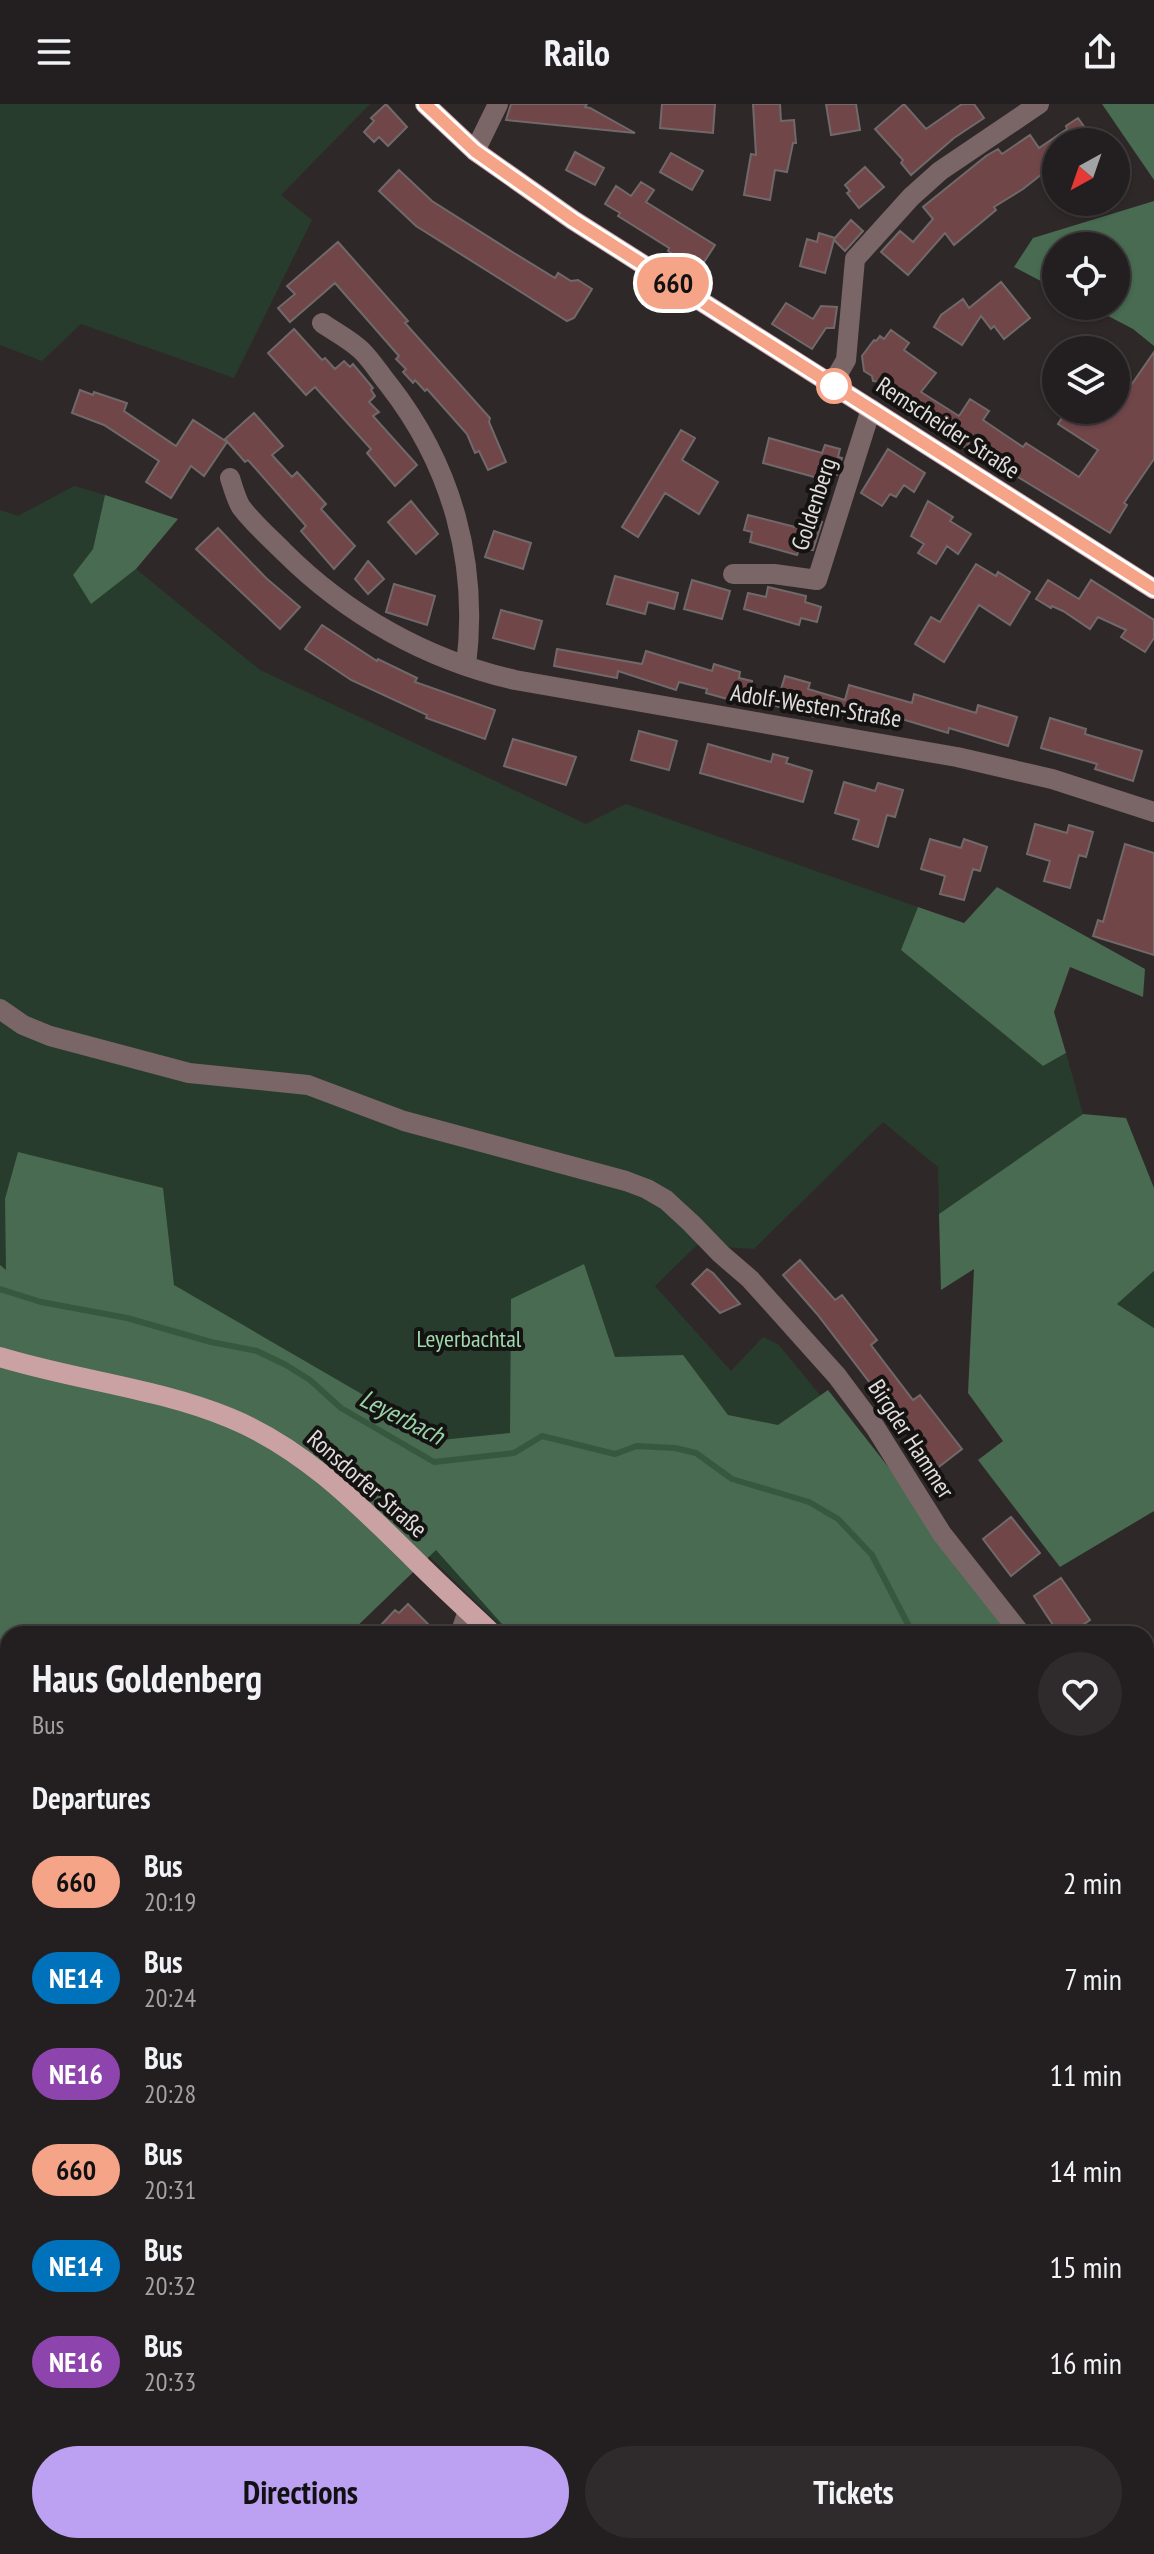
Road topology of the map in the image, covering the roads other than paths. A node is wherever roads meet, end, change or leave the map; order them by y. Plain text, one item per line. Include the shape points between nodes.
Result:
1 (425, 104) edge
2 (498, 104) edge
3 (1039, 104) edge
4 (475, 151) junction
5 (322, 323) dead end
6 (832, 384) junction
7 (871, 409) junction
8 (230, 478) dead end
9 (733, 574) dead end
10 (1154, 589) edge
11 (466, 666) junction
12 (1154, 812) edge
13 (0, 1009) edge
14 (0, 1357) edge
15 (468, 1611) junction
16 (463, 1626) edge
17 (484, 1626) edge
18 (1015, 1626) edge

1 - 4 main road, Remscheider Straße
2 - 4 street
3 - 6 street via 940,171 855,259 846,360
4 - 6 main road, Remscheider Straße via 573,220
5 - 11 street via 361,350 409,411 447,485 468,587
6 - 7 main road, Remscheider Straße
7 - 9 street, Goldenberg via 817,580
7 - 10 main road, Remscheider Straße
8 - 11 street, Adolf-Westen-Straße via 240,505 321,586 381,628
11 - 12 street, Adolf-Westen-Straße via 545,686 957,757 1052,779
13 - 18 street, Birgder Hammer via 50,1036 189,1073 308,1085 404,1121 626,1181 666,1200 750,1279 856,1400 942,1534
14 - 15 main road, Ronsdorfer Straße via 193,1405 263,1434 360,1505
15 - 16 street
15 - 17 main road, Ronsdorfer Straße

